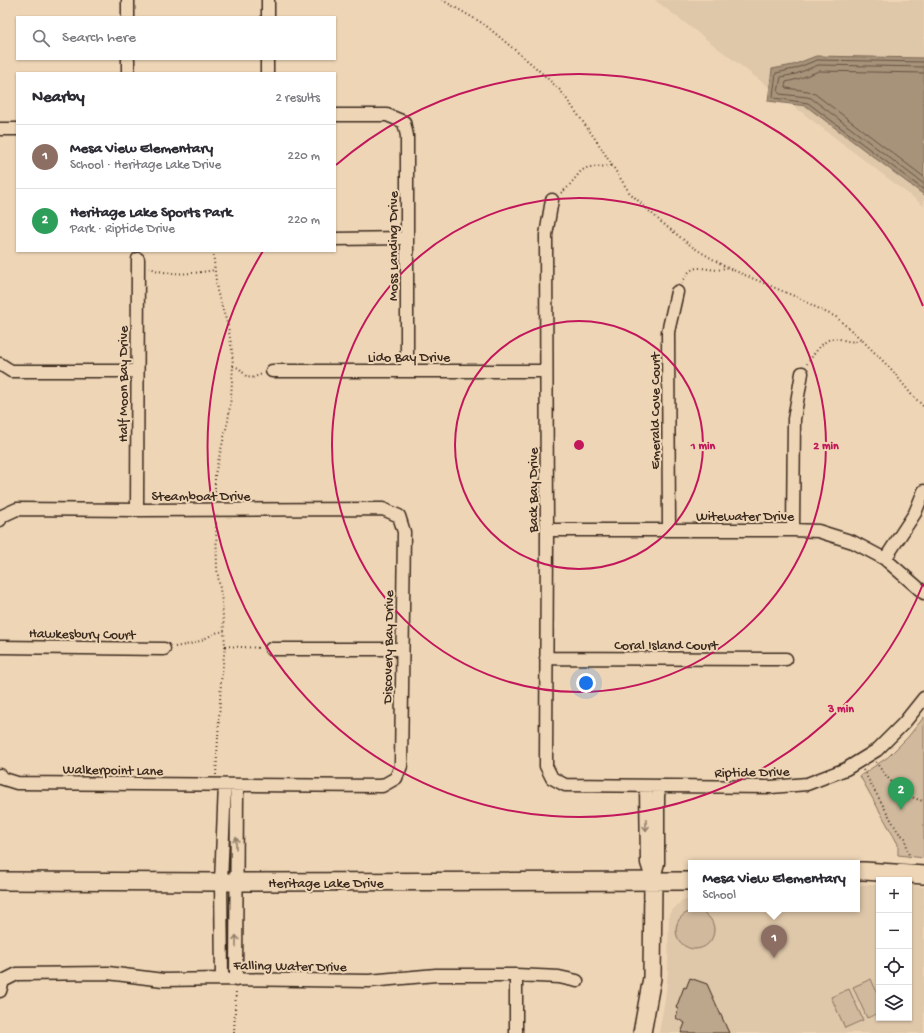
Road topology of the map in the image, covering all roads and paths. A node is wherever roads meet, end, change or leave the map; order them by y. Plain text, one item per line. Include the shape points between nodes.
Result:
1 (128, 0) edge
2 (268, 0) edge
3 (442, 0) edge
4 (128, 16) edge
5 (268, 16) edge
6 (128, 60) edge
7 (267, 60) edge
8 (128, 72) edge
9 (267, 72) edge
10 (336, 115) edge
11 (0, 129) edge
12 (16, 129) edge
13 (612, 166) junction
14 (552, 200) joint
15 (407, 238) junction
16 (336, 239) edge
17 (138, 259) joint
18 (726, 267) junction
19 (215, 270) dead end
20 (676, 292) joint
21 (861, 339) junction
22 (0, 364) edge
23 (233, 366) dead end
24 (137, 371) junction
25 (272, 371) joint
26 (407, 371) junction
27 (546, 371) junction
28 (802, 373) joint
29 (924, 407) edge
30 (924, 491) edge
31 (137, 510) junction
32 (399, 516) joint
33 (1, 518) edge
34 (547, 530) junction
35 (669, 530) junction
36 (793, 530) junction
37 (885, 560) junction
38 (924, 593) edge
39 (224, 631) dead end
40 (225, 646) dead end
41 (0, 647) edge
42 (271, 648) joint
43 (164, 649) joint
44 (402, 649) junction
45 (546, 658) junction
46 (786, 659) dead end
47 (924, 698) edge
48 (871, 754) junction
49 (858, 762) junction
50 (1, 776) edge
51 (396, 778) joint
52 (552, 778) joint
53 (231, 785) junction
54 (646, 786) junction
55 (660, 786) junction
56 (924, 801) edge
57 (860, 871) edge
58 (919, 875) edge
59 (0, 881) edge
60 (688, 881) edge
61 (229, 882) junction
62 (653, 882) junction
63 (516, 975) junction
64 (222, 979) junction
65 (236, 980) junction
66 (578, 981) dead end
67 (1, 986) edge
68 (234, 1033) edge
69 (516, 1033) edge
70 (642, 1033) edge

1 - 4 street
2 - 5 street
3 - 13 path via 484,24 561,91
6 - 8 street
7 - 9 street
10 - 15 street, Moss Landing Drive via 387,115 404,122 407,136
11 - 12 street
13 - 14 path via 586,168 568,188
13 - 18 path via 629,192 661,222 694,248
14 - 27 street, Back Bay Drive via 546,235
15 - 16 street
15 - 26 street, Moss Landing Drive
17 - 19 path via 154,270 177,274
17 - 24 street, Half Moon Bay Drive
18 - 20 path via 718,270 696,268 688,273
18 - 21 path via 836,317
20 - 35 street, Emerald Cove Court via 668,332
21 - 28 path via 856,342 838,339 825,342
21 - 29 path
22 - 24 street via 11,371
23 - 25 path via 252,378
24 - 31 street, Half Moon Bay Drive
25 - 26 street, Lido Bay Drive
26 - 27 street, Lido Bay Drive
27 - 34 street, Back Bay Drive
28 - 36 street via 794,419
30 - 37 street via 915,513
31 - 32 street, Steamboat Drive via 383,509
31 - 33 street, Steamboat Drive via 17,509
32 - 44 street, Discovery Bay Drive via 404,532
34 - 35 street, Witewater Drive
34 - 45 street, Back Bay Drive
35 - 36 street, Witewater Drive
36 - 37 street, Witewater Drive via 818,531 853,542
37 - 38 street, Witewater Drive
39 - 43 path via 195,643
40 - 42 path
41 - 43 street, Hawkesbury Court
42 - 44 street
44 - 51 street, Discovery Bay Drive via 401,766
45 - 46 street, Coral Island Court
45 - 52 street, Back Bay Drive via 546,766
47 - 48 street, Riptide Drive
48 - 49 street, Riptide Drive
48 - 56 path via 894,784
49 - 55 street, Riptide Drive via 807,784 771,787
49 - 58 path via 898,832 905,838
50 - 53 street, Walkerpoint Lane via 17,783
51 - 53 street, Walkerpoint Lane via 382,786
52 - 54 street, Riptide Drive via 565,785
53 - 61 street
54 - 55 street, Riptide Drive
54 -> 62 street via 647,864
55 - 62 street via 658,864
57 - 58 street
59 - 61 street, Heritage Lake Drive
60 - 62 street, Heritage Lake Drive
61 - 62 street, Heritage Lake Drive
61 - 64 street
65 -> 61 street
62 - 70 street via 652,978
63 - 65 street, Falling Water Drive via 436,975 369,981
63 - 66 street, Falling Water Drive via 559,976
63 - 69 street
64 - 65 street, Falling Water Drive
64 - 67 street, Falling Water Drive via 163,980 108,974 17,974
65 - 68 path

